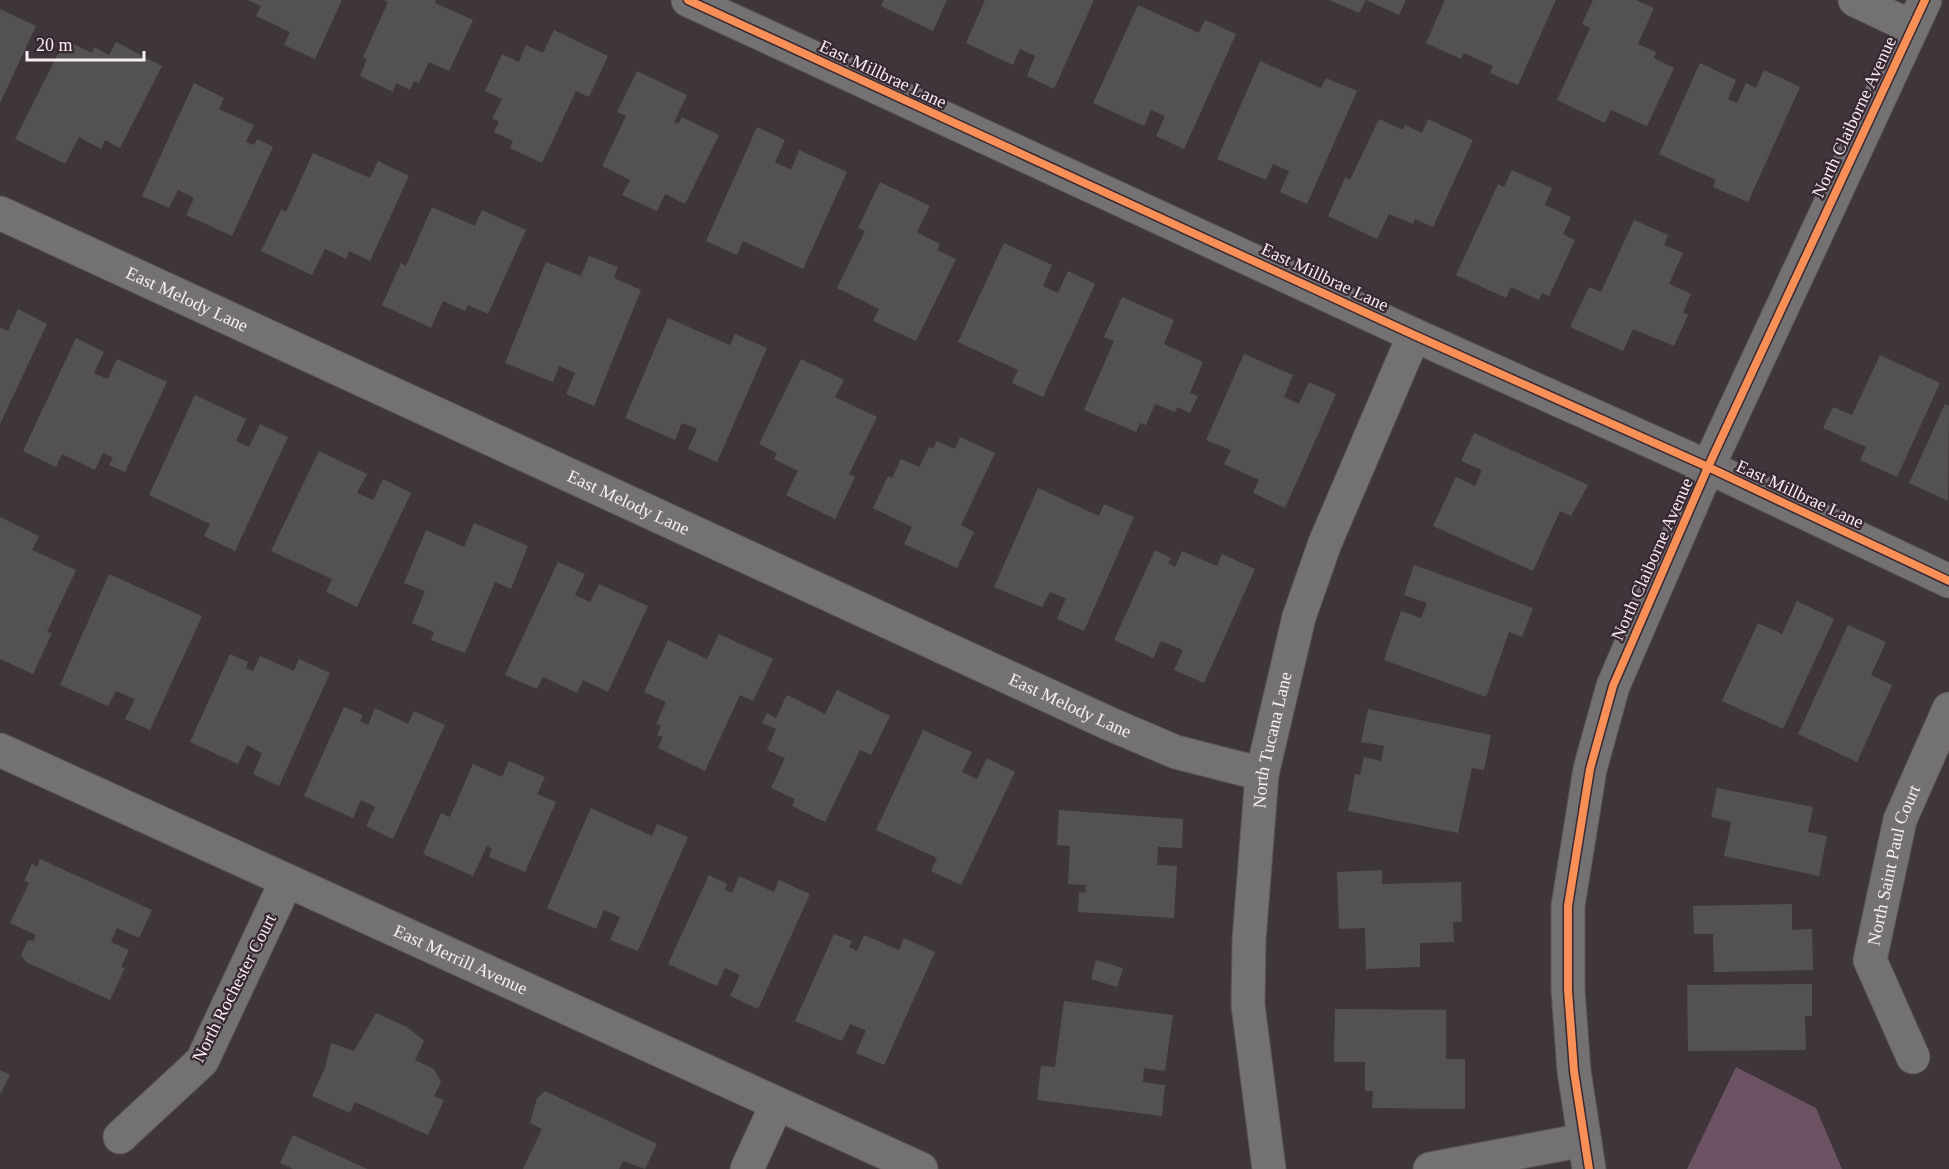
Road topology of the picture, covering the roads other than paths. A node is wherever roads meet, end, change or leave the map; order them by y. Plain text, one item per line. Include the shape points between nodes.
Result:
1 (688, 0) edge
2 (1855, 0) edge
3 (1919, 13) edge
4 (0, 213) edge
5 (1414, 335) junction
6 (1708, 467) junction
7 (1949, 581) edge
8 (1949, 709) edge
9 (0, 750) edge
10 (1262, 774) junction
11 (286, 882) junction
12 (1913, 1057) dead end
13 (777, 1104) junction
14 (120, 1137) dead end
15 (1587, 1155) edge
16 (747, 1169) edge
17 (921, 1169) edge
18 (1269, 1169) edge
19 (1430, 1169) edge

1 - 5 street, East Millbrae Lane
2 - 3 street
3 - 6 street, North Claiborne Avenue
4 - 10 street, East Melody Lane via 1110,724 1176,752
5 - 6 street, East Millbrae Lane
5 - 10 street, North Tucana Lane via 1325,543 1303,607
6 - 7 street, East Millbrae Lane
6 - 15 street, North Claiborne Avenue via 1613,686 1580,822 1568,906 1568,990
8 - 12 street, North Saint Paul Court via 1900,820 1870,960
9 - 11 street, East Merrill Avenue
10 - 18 street, North Tucana Lane via 1248,1005
11 - 13 street, East Merrill Avenue
11 - 14 street, North Rochester Court via 202,1061
13 - 16 street
13 - 17 street, East Merrill Avenue
15 - 19 street

